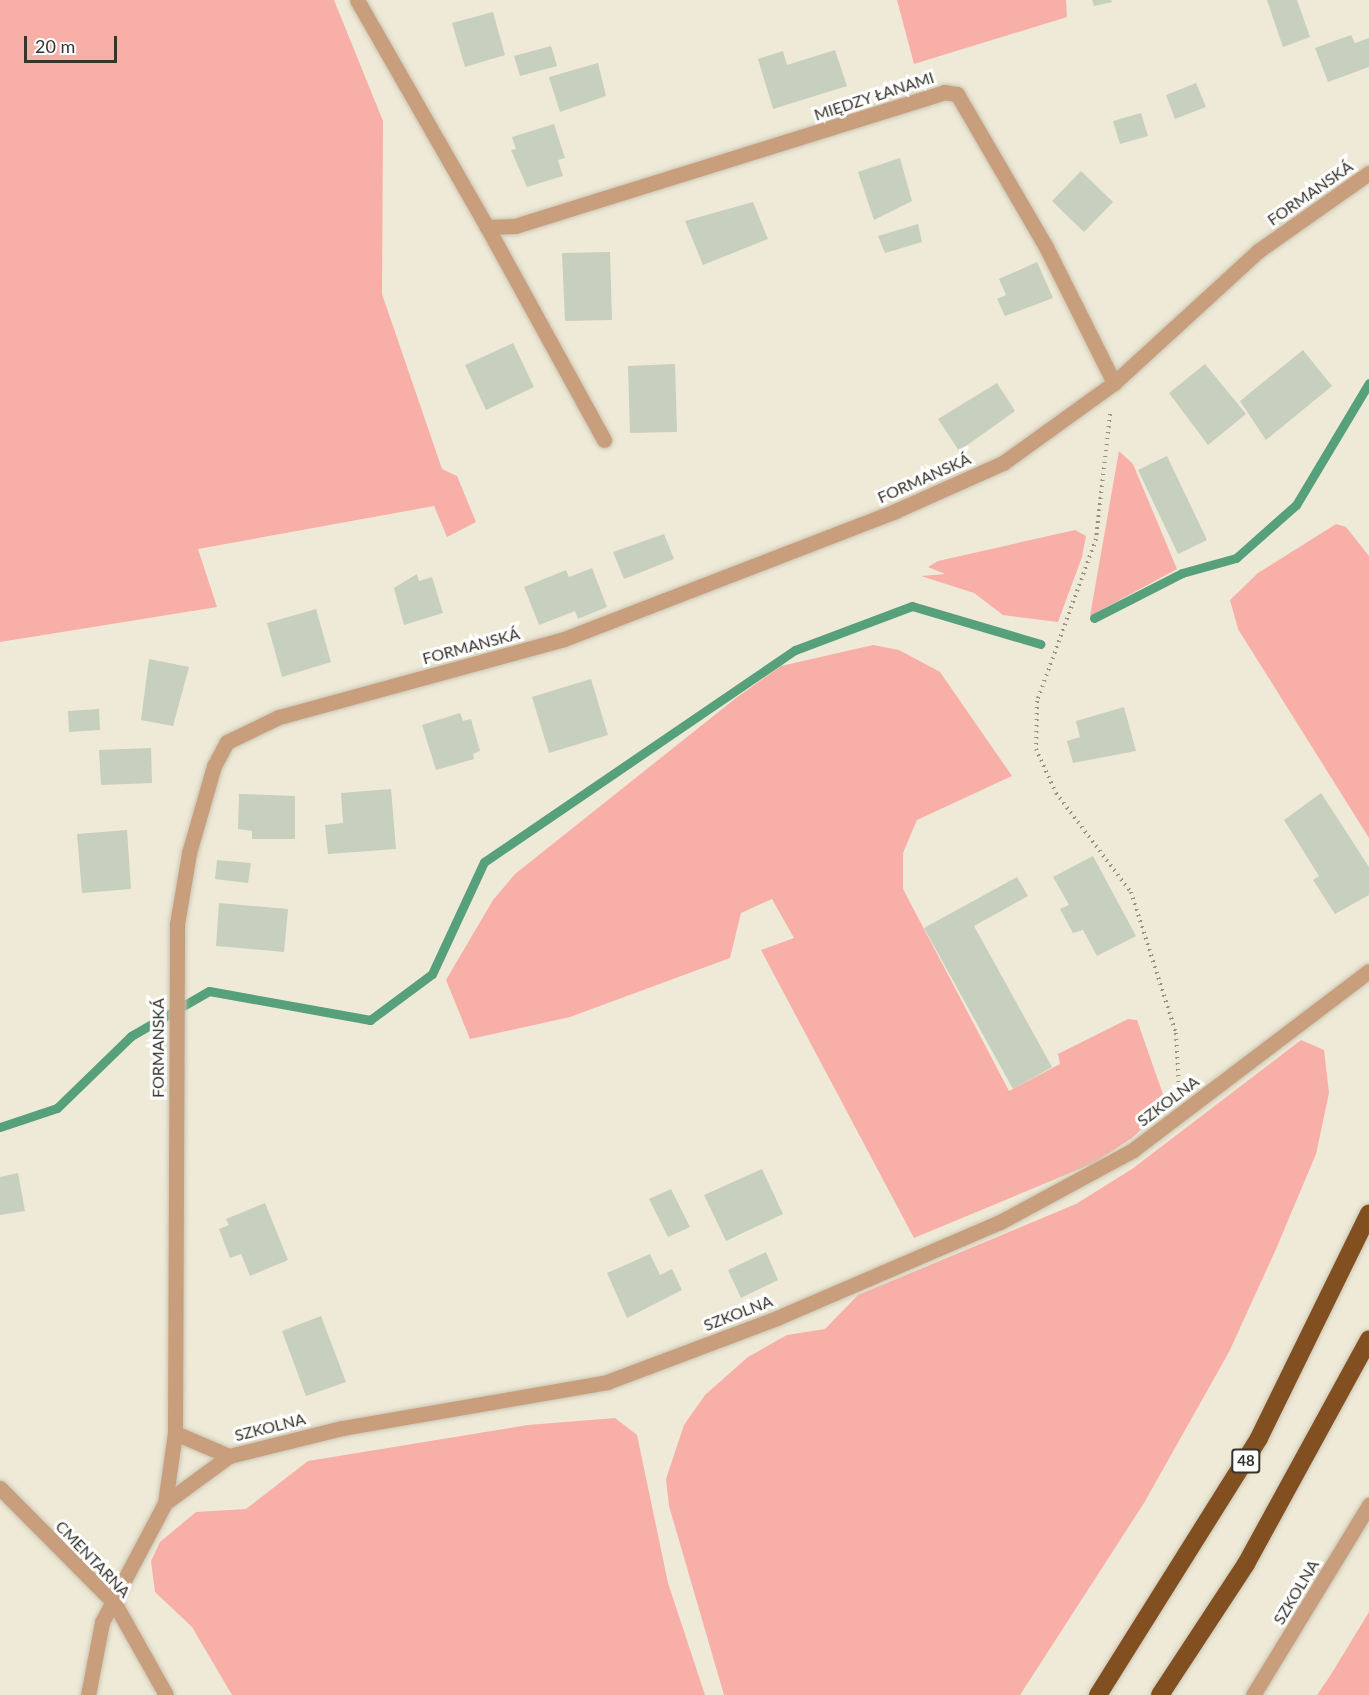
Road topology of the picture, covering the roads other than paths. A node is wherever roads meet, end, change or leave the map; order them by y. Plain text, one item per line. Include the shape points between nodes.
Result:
1 (357, 0) edge
2 (1369, 173) edge
3 (487, 227) junction
4 (1114, 383) junction
5 (604, 440) dead end
6 (1369, 971) edge
7 (1369, 1213) edge
8 (1369, 1339) edge
9 (175, 1433) junction
10 (229, 1456) junction
11 (0, 1488) edge
12 (165, 1503) junction
13 (1369, 1505) edge
14 (115, 1604) junction
15 (88, 1695) edge
16 (166, 1695) edge
17 (1098, 1695) edge
18 (1160, 1695) edge
19 (1253, 1695) edge

1 - 3 street
2 - 4 street, FORMANSKÁ via 1258,251
3 - 4 street, MIĘDZY ŁANAMI via 515,226 944,92 957,94 1046,247
3 - 5 street
4 - 9 street, FORMANSKÁ via 1003,463 895,511 564,639 279,717 227,742 214,766 189,853 177,924
6 - 10 street, SZKOLNA via 1133,1150 1000,1222 777,1318 607,1382 342,1428
7 - 17 highway, 48 via 1259,1438
8 - 18 highway via 1246,1564
9 - 10 street
9 - 12 street, FORMANSKÁ
10 - 12 street, SZKOLNA
11 - 14 street, CMENTARNA
12 - 14 street, SZKOLNA
13 - 19 street, SZKOLNA
14 - 15 street, SZKOLNA via 95,1641
14 - 16 street, CMENTARNA

